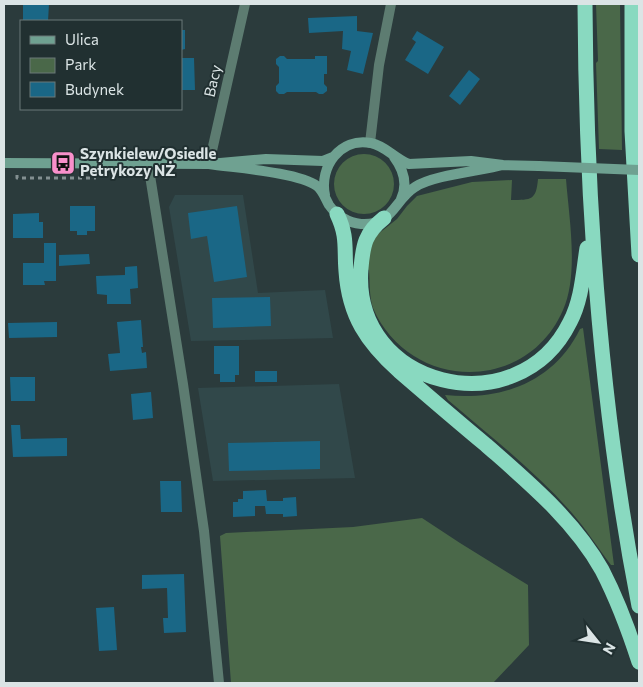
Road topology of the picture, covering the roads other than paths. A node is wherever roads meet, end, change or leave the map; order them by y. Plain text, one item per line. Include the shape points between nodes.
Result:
1 (245, 4) edge
2 (392, 4) edge
3 (585, 4) edge
4 (632, 4) edge
5 (639, 82) edge
6 (632, 126) junction
7 (370, 143) junction
8 (393, 155) junction
9 (333, 157) junction
10 (4, 163) edge
11 (148, 163) junction
12 (209, 164) junction
13 (503, 165) junction
14 (639, 170) edge
15 (325, 196) junction
16 (398, 204) junction
17 (337, 214) junction
18 (384, 218) junction
19 (591, 220) junction
20 (639, 255) edge
21 (639, 606) edge
22 (639, 662) edge
23 (218, 683) edge

1 - 12 street, Bacy
2 - 7 street via 379,65
3 - 19 highway
4 - 6 highway
5 - 6 highway
6 - 20 highway
7 - 8 main road
7 - 9 main road via 350,145
8 - 13 main road via 409,164 471,161
8 - 16 main road via 403,173 403,195
9 - 12 main road
9 - 15 main road via 325,171
10 - 11 main road
11 - 12 main road
11 - 23 street via 204,531
12 - 15 main road via 296,178 315,184
13 - 14 main road, bridge
13 - 16 main road via 416,185
15 - 17 main road
16 - 18 main road
17 - 18 main road via 360,224
17 - 22 highway via 344,228 349,298 368,340 552,506 601,570 627,625
18 - 19 highway via 369,232 364,245 361,294 368,318 389,350 413,369 431,378 457,384 492,382 514,375 526,370 552,349 570,324 577,307
19 - 21 highway via 604,381

